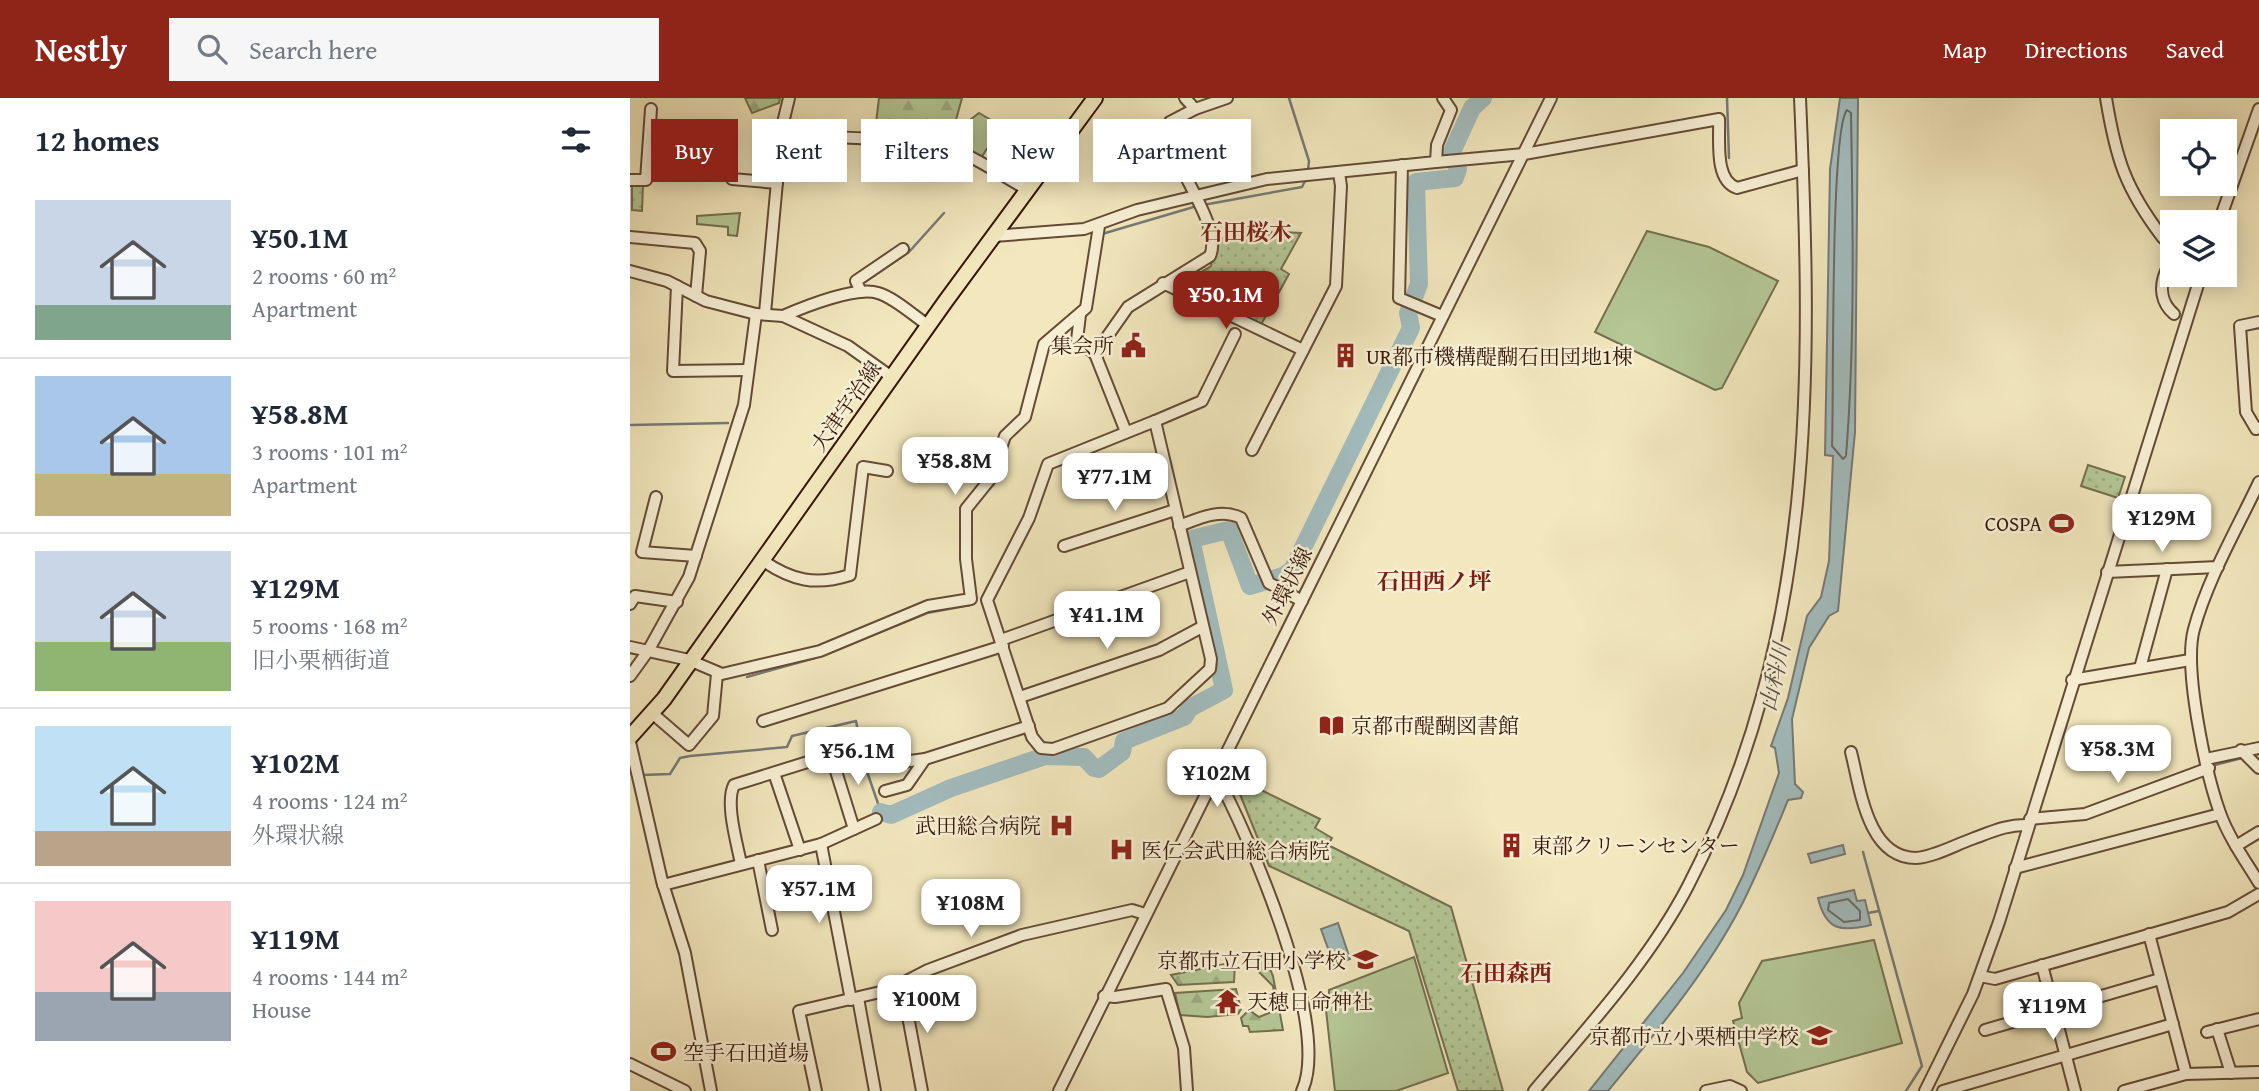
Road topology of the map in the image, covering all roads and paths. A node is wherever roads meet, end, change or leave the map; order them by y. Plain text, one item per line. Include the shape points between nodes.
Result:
1 (789, 98) edge
2 (1095, 98) edge
3 (1185, 98) edge
4 (1227, 98) edge
5 (1443, 98) edge
6 (1551, 98) edge
7 (1800, 98) edge
8 (2106, 98) edge
9 (651, 109) dead end
10 (1195, 109) junction
11 (2259, 109) edge
12 (784, 119) edge
13 (847, 137) edge
14 (1524, 154) junction
15 (1441, 162) junction
16 (1402, 165) junction
17 (1803, 170) junction
18 (1339, 173) junction
19 (630, 180) edge
20 (738, 180) edge
21 (777, 183) joint
22 (1028, 190) junction
23 (1197, 197) junction
24 (2223, 210) edge
25 (1099, 226) junction
26 (2160, 234) edge
27 (994, 236) junction
28 (630, 237) edge
29 (903, 249) dead end
30 (630, 271) edge
31 (1163, 283) junction
32 (677, 286) junction
33 (2161, 287) edge
34 (2197, 287) edge
35 (859, 288) junction
36 (696, 296) junction
37 (760, 313) junction
38 (2174, 314) dead end
39 (783, 316) junction
40 (1080, 316) junction
41 (1442, 316) junction
42 (2259, 322) edge
43 (929, 326) junction
44 (1236, 334) dead end
45 (1303, 350) junction
46 (1095, 354) junction
47 (748, 370) junction
48 (893, 378) junction
49 (1155, 421) junction
50 (2259, 428) edge
51 (1126, 432) junction
52 (1252, 450) dead end
53 (887, 471) dead end
54 (2259, 482) edge
55 (656, 497) dead end
56 (1175, 510) junction
57 (2187, 515) dead end
58 (2125, 517) junction
59 (1179, 526) junction
60 (1064, 546) dead end
61 (696, 556) junction
62 (762, 561) junction
63 (2218, 567) junction
64 (2167, 569) junction
65 (1191, 572) junction
66 (2107, 572) junction
67 (971, 599) junction
68 (987, 600) junction
69 (1302, 601) junction
70 (677, 602) junction
71 (630, 604) edge
72 (1202, 627) junction
73 (1002, 643) junction
74 (630, 647) edge
75 (648, 651) junction
76 (689, 660) junction
77 (2190, 660) junction
78 (2140, 668) junction
79 (718, 674) junction
80 (630, 677) edge
81 (2072, 680) junction
82 (1020, 697) junction
83 (652, 713) junction
84 (763, 721) dead end
85 (1029, 726) junction
86 (631, 736) edge
87 (859, 746) dead end
88 (2259, 748) edge
89 (2242, 751) junction
90 (1851, 752) dead end
91 (831, 755) junction
92 (925, 759) junction
93 (2208, 763) junction
94 (880, 765) dead end
95 (2256, 765) edge
96 (774, 773) junction
97 (1215, 773) junction
98 (885, 791) dead end
99 (2220, 814) junction
100 (876, 819) dead end
101 (2029, 822) junction
102 (854, 828) junction
103 (2259, 832) edge
104 (821, 844) junction
105 (2236, 846) junction
106 (800, 850) junction
107 (758, 860) junction
108 (741, 864) junction
109 (2015, 868) junction
110 (845, 881) dead end
111 (2259, 883) edge
112 (827, 884) junction
113 (663, 885) junction
114 (2259, 894) edge
115 (1144, 915) junction
116 (772, 930) dead end
117 (2149, 934) junction
118 (2042, 965) junction
119 (1980, 976) junction
120 (2160, 979) junction
121 (902, 984) junction
122 (1104, 996) junction
123 (855, 999) junction
124 (2054, 1010) junction
125 (2259, 1019) edge
126 (2173, 1024) junction
127 (1985, 1030) dead end
128 (2066, 1055) junction
129 (630, 1064) edge
130 (1937, 1070) junction
131 (2259, 1072) edge
132 (2231, 1073) junction
133 (2186, 1074) junction
134 (685, 1091) edge
135 (711, 1091) edge
136 (816, 1091) edge
137 (875, 1091) edge
138 (922, 1091) edge
139 (1059, 1091) edge
140 (1187, 1091) edge
141 (1302, 1091) edge
142 (1534, 1091) edge
143 (1706, 1091) edge
144 (1741, 1091) edge
145 (1925, 1091) edge
146 (1943, 1091) edge
147 (2075, 1091) edge
148 (2127, 1091) edge

1 - 12 street
2 - 22 main road, 大津宇治線
3 - 10 street
4 - 10 street
5 - 15 street via 1451,110 1437,145
6 - 14 street, 外環状線
7 - 17 street
8 - 26 street via 2124,176
9 - 19 street via 646,180
10 - 23 street via 1170,122 1170,140
11 - 24 street
13 - 22 street via 947,147
14 - 15 street
14 - 17 street via 1719,119 1722,177 1728,185 1737,188
14 - 41 street, 外環状線
15 - 16 street
16 - 18 street
16 - 41 street via 1399,298
17 - 142 street via 1802,464 1781,626 1766,691 1739,774 1687,888 1617,991
18 - 23 street via 1267,179
18 - 45 street via 1336,286
20 - 21 street
21 - 37 street
22 - 27 main road, 大津宇治線
23 - 25 street via 1138,210
23 - 31 street via 1213,248 1210,256
25 - 27 street
25 - 40 street via 1086,308
27 - 43 main road, 大津宇治線
28 - 36 street via 695,243 700,251
29 - 35 street
30 - 32 street
31 - 45 street
31 - 46 street via 1119,316
32 - 36 street
32 - 47 street via 673,371
33 - 38 street
34 - 58 street
35 - 39 street
35 - 43 street via 879,293
36 - 37 street
37 - 39 street
37 - 47 street
39 - 48 street via 848,346
40 - 46 street via 1077,340
40 - 67 street via 1044,344 1025,417 1004,436 991,478 966,509
41 - 69 street, 外環状線
42 - 50 street via 2240,326 2246,412
43 - 48 main road, 大津宇治線
44 - 49 street via 1202,401
45 - 52 street
46 - 51 street
47 - 61 street via 744,405
48 - 62 main road, 大津宇治線
49 - 51 street
49 - 56 street
51 - 68 street via 1048,464 1029,518
53 - 62 street via 863,467 850,575 826,582 784,575
54 - 63 street
55 - 61 street via 642,552
56 - 59 street
56 - 60 street
57 - 58 street
58 - 66 street
59 - 65 street
59 - 69 street via 1207,515 1229,512 1241,517 1267,581
61 - 70 street
62 - 76 main road, 大津宇治線
63 - 64 street
63 - 77 street via 2194,629
64 - 66 street
64 - 78 street
65 - 72 street
65 - 73 street
66 - 81 street
67 - 68 street
67 - 79 street via 928,606 820,651
68 - 73 street
69 - 97 street, 外環状線
70 - 71 street via 635,596
70 - 75 street
72 - 82 street via 1159,650
72 - 85 street via 1210,669 1168,708 1053,748 1041,748
73 - 82 street
73 - 84 street
74 - 75 street
75 - 76 street
75 - 80 street
76 - 79 street
76 - 83 main road, 大津宇治線
77 - 78 street
77 - 93 street
78 - 81 street
79 - 83 street via 713,716 689,745
81 - 101 street
82 - 85 street
83 - 86 main road, 大津宇治線
85 - 92 street
86 - 113 street
87 - 91 street
88 - 89 street
89 - 93 street
89 - 95 street
90 - 101 street via 1875,832 1903,856 1928,855
91 - 96 street
91 - 102 street
92 - 94 street
92 - 98 street via 907,785
93 - 99 street
93 - 101 street via 2085,814
96 - 106 street
96 - 108 street via 734,785 730,792
97 - 115 street, 外環状線
97 - 141 street via 1261,874 1303,1000 1310,1062
99 - 105 street
99 - 109 street
100 - 102 street
101 - 109 street
102 - 104 street
103 - 105 street
104 - 106 street
104 - 112 street
105 - 111 street
106 - 107 street
107 - 108 street
107 - 116 street
108 - 113 street
109 - 119 street
110 - 112 street
112 - 123 street
113 - 135 street via 685,953
114 - 117 street via 2228,912
115 - 121 street via 1132,910 1022,935
115 - 122 street, 外環状線
117 - 118 street
117 - 120 street
118 - 119 street via 1995,979
118 - 124 street
119 - 130 street
120 - 124 street
120 - 126 street
121 - 123 street
121 - 138 street
122 - 139 street, 外環状線
122 - 140 street via 1166,989 1184,1048
123 - 136 street via 799,1011
123 - 137 street
124 - 127 street
124 - 128 street
125 - 132 street via 2212,1030
126 - 128 street
126 - 133 street
128 - 146 street
128 - 147 street
129 - 134 street
130 - 145 street
130 - 146 street
131 - 132 street
132 - 133 street
133 - 148 street
143 - 144 street via 1730,1086

